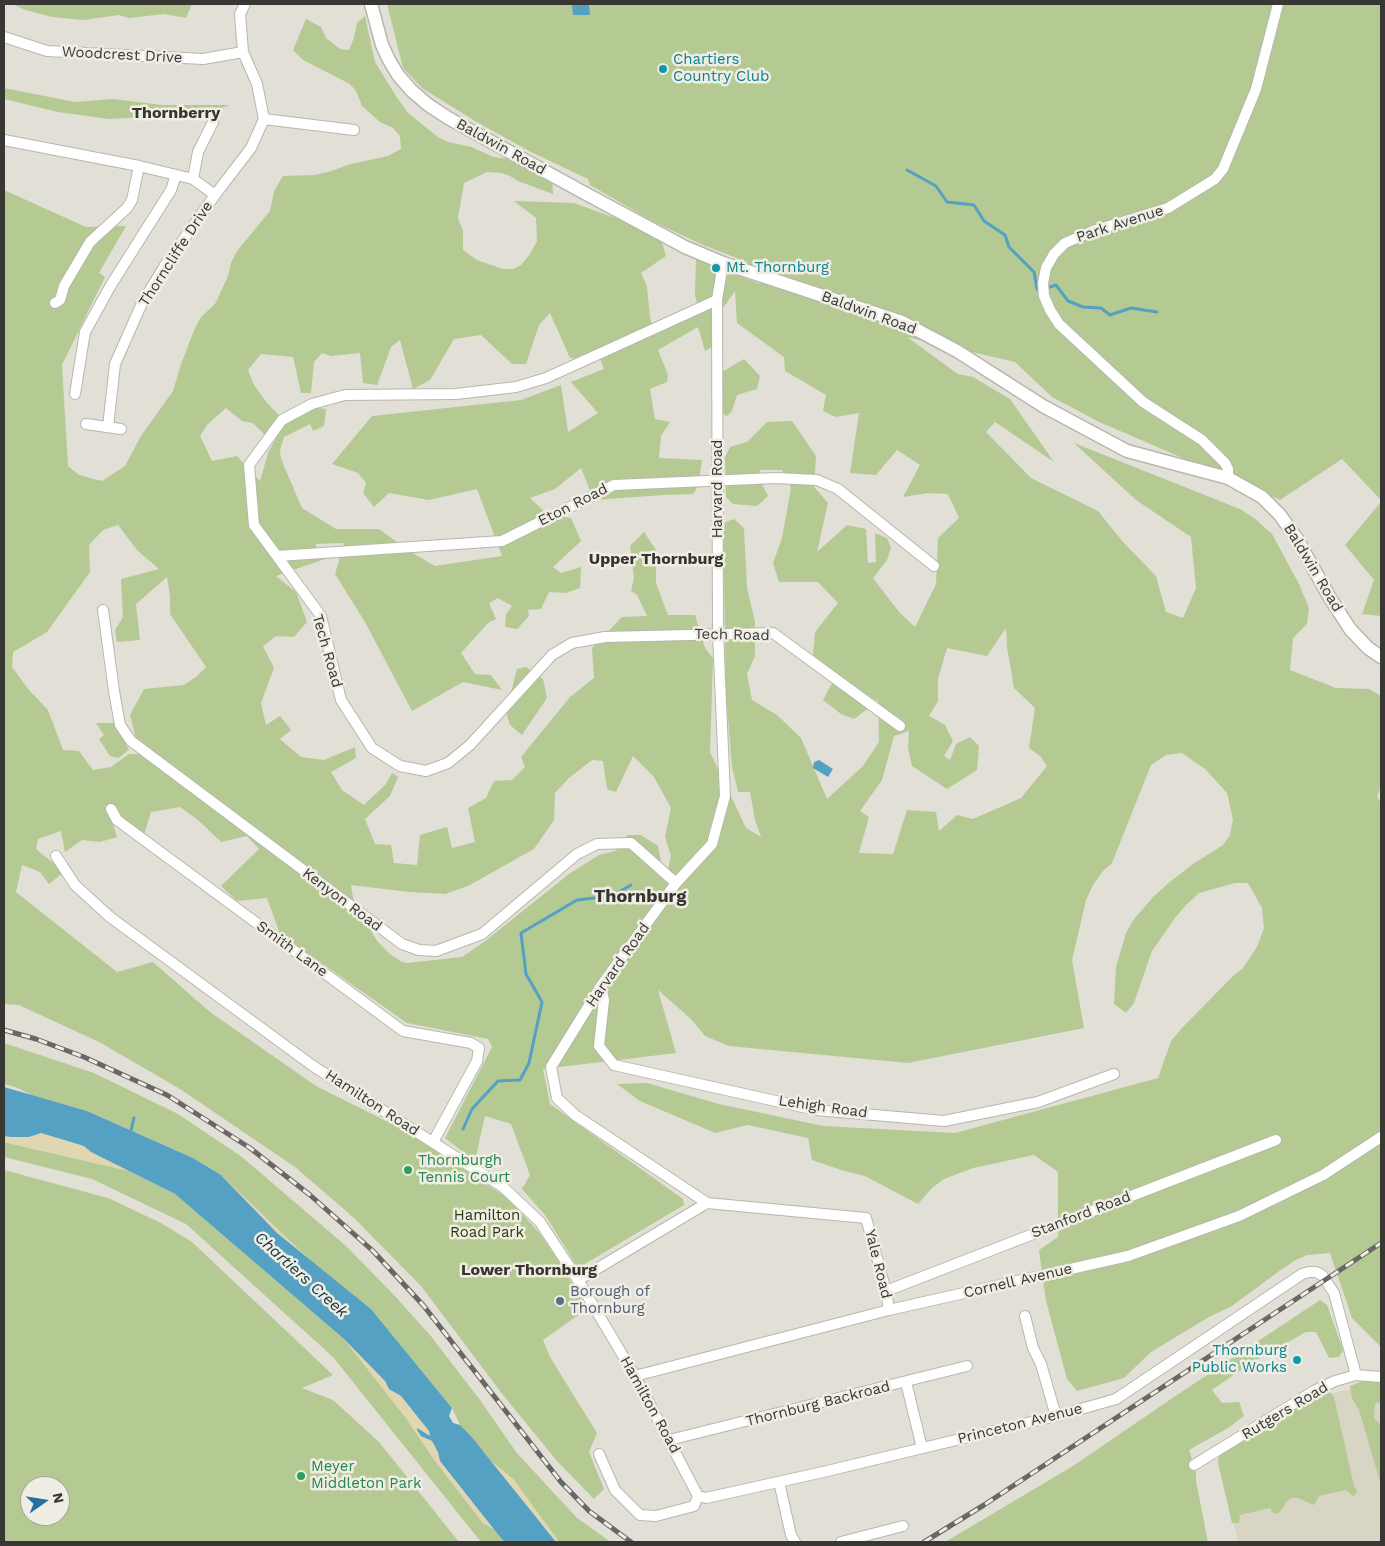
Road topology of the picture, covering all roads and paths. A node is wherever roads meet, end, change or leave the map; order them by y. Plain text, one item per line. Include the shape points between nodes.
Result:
1 (244, 4) edge
2 (371, 4) edge
3 (1278, 4) edge
4 (4, 37) edge
5 (243, 52) junction
6 (264, 119) junction
7 (213, 122) dead end
8 (354, 130) dead end
9 (4, 140) edge
10 (139, 166) junction
11 (176, 175) junction
12 (193, 179) junction
13 (215, 195) junction
14 (723, 263) junction
15 (717, 300) junction
16 (55, 303) dead end
17 (75, 394) dead end
18 (86, 424) dead end
19 (108, 427) junction
20 (121, 429) dead end
21 (1228, 478) junction
22 (718, 479) junction
23 (278, 556) junction
24 (934, 566) dead end
25 (103, 610) dead end
26 (718, 633) junction
27 (1381, 657) edge
28 (900, 726) dead end
29 (110, 809) dead end
30 (56, 856) dead end
31 (676, 884) junction
32 (601, 986) junction
33 (1114, 1074) dead end
34 (1381, 1137) edge
35 (1276, 1140) dead end
36 (433, 1142) junction
37 (707, 1203) junction
38 (866, 1218) joint
39 (578, 1280) junction
40 (886, 1291) junction
41 (889, 1310) junction
42 (1025, 1316) dead end
43 (967, 1366) dead end
44 (1356, 1375) junction
45 (635, 1376) junction
46 (1381, 1377) edge
47 (906, 1382) junction
48 (1056, 1416) junction
49 (669, 1440) junction
50 (922, 1448) junction
51 (599, 1454) dead end
52 (1194, 1465) dead end
53 (778, 1482) junction
54 (698, 1496) junction
55 (903, 1526) dead end
56 (795, 1542) edge
57 (841, 1542) edge

1 - 5 street via 240,14
2 - 14 street, Baldwin Road via 389,60 411,90 428,104 615,210
3 - 21 street, Park Avenue via 1256,89 1223,170 1215,179 1168,208 1065,243 1046,268 1043,283 1044,296 1059,324 1143,402 1202,440 1225,463
4 - 5 street, Woodcrest Drive via 47,52 202,59
5 - 6 street via 257,84
6 - 8 street
6 - 13 street, Thorncliffe Drive via 251,148
7 - 12 street via 198,152
9 - 10 street, Thorncliffe Drive
10 - 11 street, Thorncliffe Drive
10 - 16 street via 132,200 90,242 64,286 60,300
11 - 12 street, Thorncliffe Drive
11 - 17 street via 171,190 84,332
12 - 13 street, Thorncliffe Drive
13 - 19 street, Thorncliffe Drive via 142,303 115,364
14 - 15 street, Harvard Road
14 - 21 street, Baldwin Road via 902,322 957,351 1043,406 1127,451
15 - 22 street, Harvard Road
15 - 23 street, Tech Road via 546,378 516,387 456,394 345,395 312,404 282,420 249,465 254,525
18 - 19 street
19 - 20 street
21 - 27 street, Baldwin Road via 1262,497 1280,515 1350,629
22 - 23 street, Eton Road via 614,485 502,541
22 - 24 street, Eton Road via 818,480 838,489
22 - 26 street, Harvard Road
23 - 26 street, Tech Road via 321,616 341,700 372,748 400,766 417,769 426,770 448,763 470,745 552,655 572,643 605,636
25 - 31 street, Kenyon Road via 120,725 130,741 402,944 436,951 482,934 576,854 597,844 631,843
26 - 28 street, Tech Road via 774,633
26 - 31 street, Harvard Road via 725,796 712,844
29 - 36 street, Smith Lane via 117,820 403,1031 475,1044 479,1048 477,1061
30 - 36 street, Hamilton Road via 75,885 110,917 313,1066
31 - 32 street, Harvard Road
32 - 33 street, Lehigh Road via 604,1000 599,1046 614,1065 816,1110 944,1121 1038,1102
32 - 37 street, Harvard Road via 551,1067 557,1098 575,1115
34 - 41 street, Cornell Avenue via 1323,1174 1239,1216 1128,1256
35 - 40 street, Stanford Road
36 - 39 street, Hamilton Road via 503,1187 540,1222
37 - 38 street, Harvard Road
37 - 39 street
38 - 40 street, Yale Road
39 - 45 street, Hamilton Road
40 - 41 street, Yale Road
41 - 45 street, Cornell Avenue
42 - 48 street
43 - 47 street, Thornburg Backroad
44 - 46 street, Rutgers Road
44 - 48 street, Princeton Avenue via 1334,1293 1322,1275 1309,1272 1116,1399
44 - 52 street, Rutgers Road via 1314,1391
45 - 49 street, Hamilton Road
47 - 49 street, Thornburg Backroad
47 - 50 street
48 - 50 street, Princeton Avenue
49 - 54 street, Hamilton Road
50 - 53 street, Princeton Avenue
51 - 54 street via 615,1490 640,1514 656,1516 694,1506
53 - 54 street, Princeton Avenue via 706,1498
53 - 56 street
55 - 57 street

